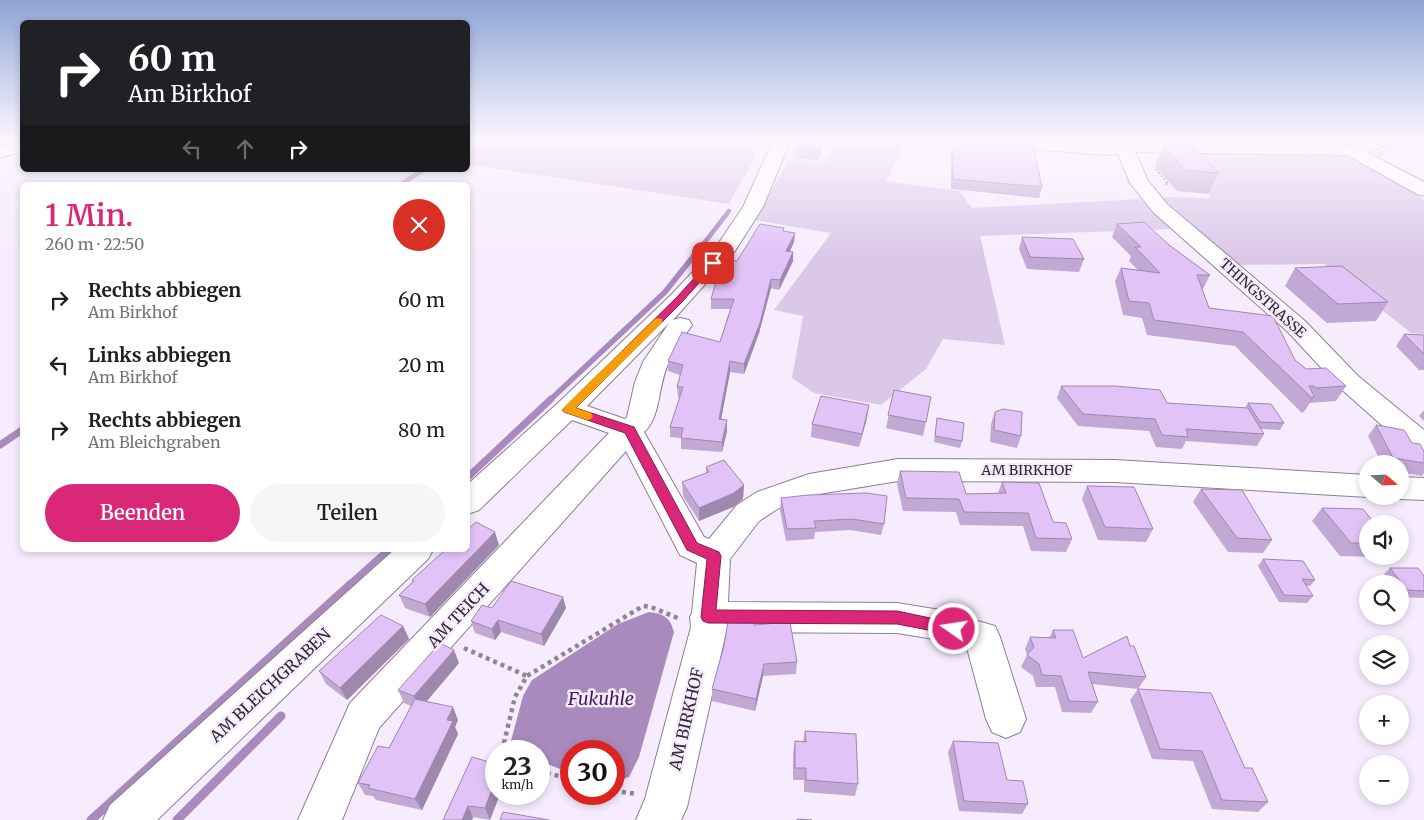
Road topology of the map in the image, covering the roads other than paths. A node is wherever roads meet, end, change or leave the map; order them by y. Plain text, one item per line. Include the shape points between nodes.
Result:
1 (766, 177) edge
2 (1137, 177) edge
3 (1400, 177) edge
4 (1424, 190) edge
5 (680, 325) dead end
6 (568, 410) junction
7 (629, 430) junction
8 (1424, 444) edge
9 (1359, 485) edge
10 (1409, 488) edge
11 (1424, 489) edge
12 (470, 500) edge
13 (414, 552) edge
14 (714, 556) junction
15 (708, 624) junction
16 (1006, 719) dead end
17 (124, 820) edge
18 (320, 820) edge
19 (658, 820) edge

1 - 6 street via 753,208 724,251
2 - 8 street, THINGSTRASSE via 1160,208 1296,326 1355,387
3 - 4 street
5 - 7 street, AM TEICH via 656,362 640,421
6 - 7 street
6 - 12 street
7 - 14 street via 692,546
7 - 18 street, AM TEICH via 364,716
9 - 14 street, AM BIRKHOF via 1115,471 898,470 809,485 768,500 748,513
10 - 11 street
13 - 17 street, AM BLEICHGRABEN
14 - 15 street, AM BIRKHOF
15 - 16 street via 897,618 940,625 982,637
15 - 19 street, AM BIRKHOF via 666,807

